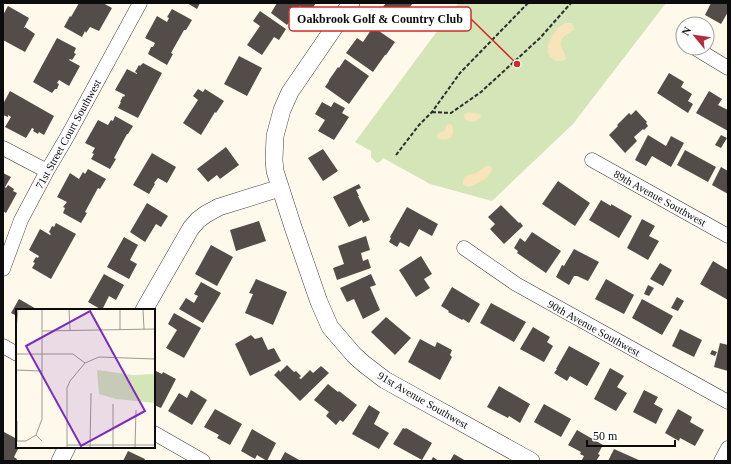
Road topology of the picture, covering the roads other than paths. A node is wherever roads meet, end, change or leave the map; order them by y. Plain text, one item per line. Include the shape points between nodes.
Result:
1 (140, 3) edge
2 (351, 3) edge
3 (708, 56) edge
4 (728, 68) edge
5 (3, 148) edge
6 (592, 160) dead end
7 (47, 171) junction
8 (280, 188) junction
9 (728, 236) edge
10 (464, 248) dead end
11 (3, 269) edge
12 (145, 309) edge
13 (3, 346) edge
14 (16, 353) edge
15 (728, 402) edge
16 (155, 434) edge
17 (66, 448) edge
18 (728, 448) edge
19 (183, 456) edge
20 (60, 461) edge
21 (203, 461) edge
22 (531, 461) edge
23 (721, 461) edge

1 - 7 street, 71st Street Court Southwest
2 - 8 street, 91st Avenue Southwest via 297,81 282,110 275,136 274,153 275,171
3 - 4 street
5 - 7 street
6 - 9 street, 89th Avenue Southwest
7 - 11 street, 71st Street Court Southwest via 21,220
8 - 12 street via 219,207 198,220
8 - 22 street, 91st Avenue Southwest via 330,328 354,355 385,380
10 - 15 street, 90th Avenue Southwest via 516,284
13 - 14 street
16 - 19 street
17 - 20 street
18 - 23 street
19 - 21 street

